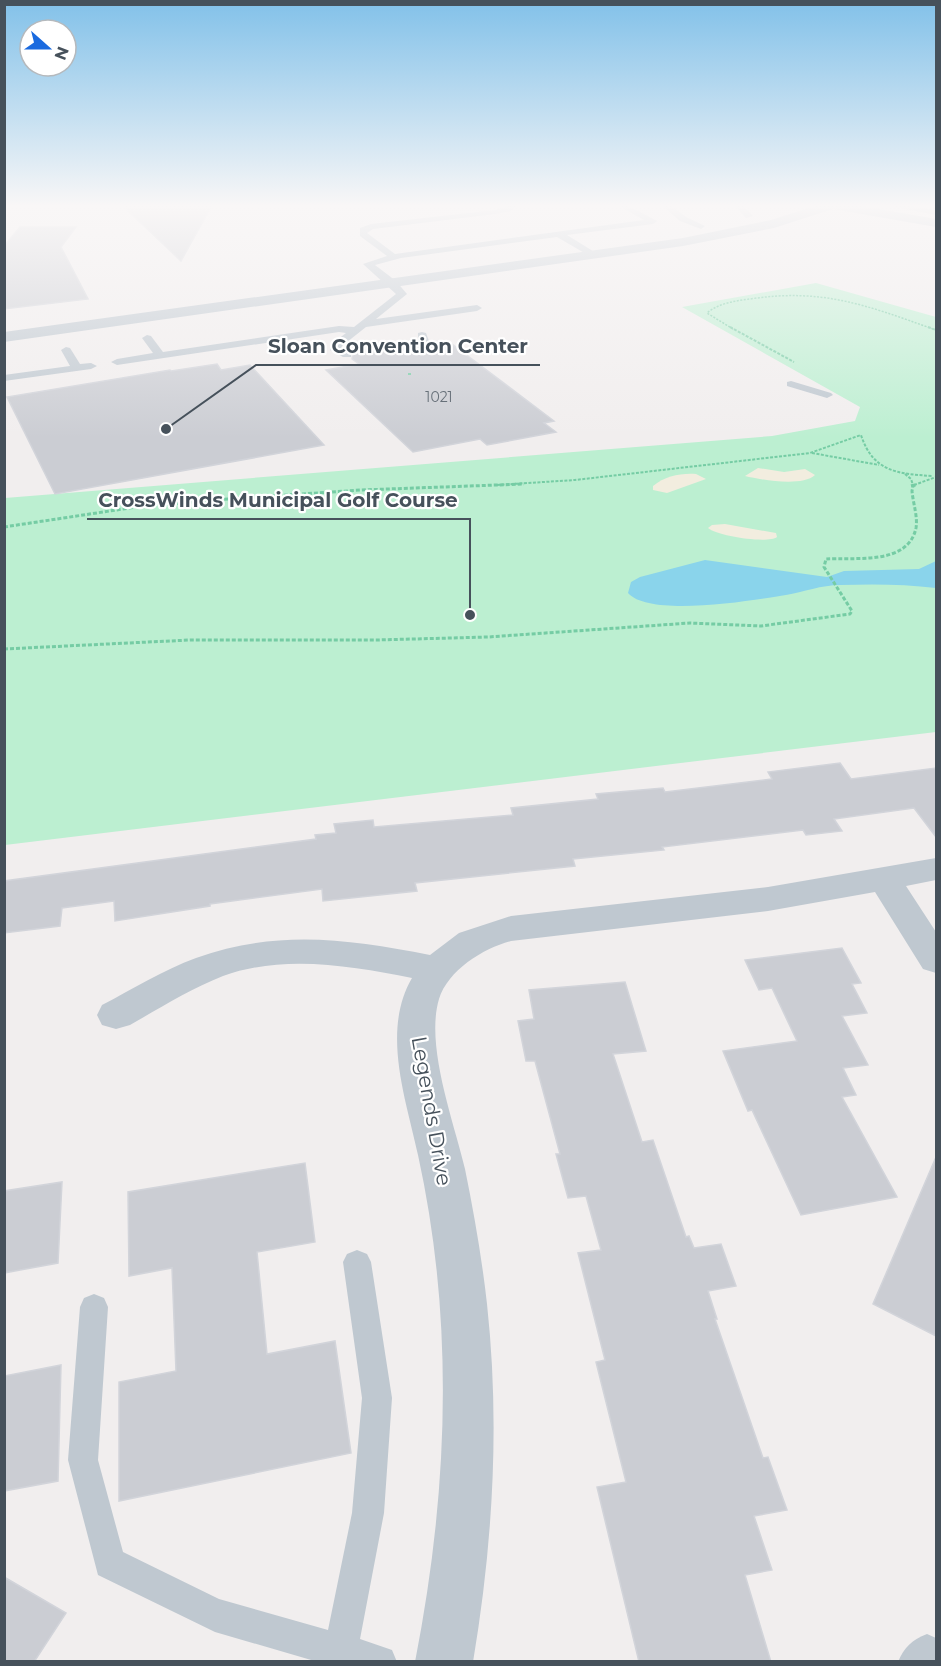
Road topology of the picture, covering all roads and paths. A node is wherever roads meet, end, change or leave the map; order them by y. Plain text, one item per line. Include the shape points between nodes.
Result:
1 (393, 282) edge
2 (292, 283) edge
3 (388, 283) edge
4 (477, 308) dead end
5 (4, 322) edge
6 (361, 327) junction
7 (936, 330) edge
8 (422, 335) dead end
9 (4, 337) edge
10 (147, 338) dead end
11 (399, 349) dead end
12 (66, 350) dead end
13 (347, 355) dead end
14 (159, 356) junction
15 (117, 362) dead end
16 (91, 366) dead end
17 (76, 368) junction
18 (4, 378) edge
19 (791, 384) dead end
20 (824, 394) joint
21 (810, 453) junction
22 (882, 466) junction
23 (905, 473) junction
24 (936, 477) edge
25 (913, 487) junction
26 (4, 527) edge
27 (4, 649) edge
28 (936, 869) edge
29 (884, 878) junction
30 (936, 960) edge
31 (437, 970) junction
32 (116, 1015) dead end
33 (357, 1262) dead end
34 (94, 1307) dead end
35 (341, 1651) junction
36 (380, 1662) edge
37 (444, 1662) edge

1 - 6 lane via 402,294
2 - 5 street
3 - 9 street
4 - 6 lane
6 - 13 lane via 337,345 335,350
6 - 14 lane
7 - 20 path via 862,303 822,295 771,295 708,311 711,318 812,371 830,386
8 - 11 lane via 422,343
10 - 14 lane
12 - 17 lane
14 - 15 lane
16 - 17 lane
17 - 18 lane
19 - 20 lane
21 - 22 path
21 - 22 path via 861,435 871,459
21 - 26 path via 508,485 361,490 136,507
22 - 23 path
23 - 24 path
23 - 25 path
24 - 25 path
25 - 27 path via 916,521 908,548 888,554 826,559 824,567 852,611 850,614 761,626 690,623 496,636 190,640
28 - 29 street, Legends Drive
29 - 30 street
29 - 31 street, Legends Drive via 747,902 525,925 473,942
31 - 32 street via 372,957 274,951 211,966
31 - 37 street, Legends Drive via 420,1000 417,1032 463,1303 468,1377 468,1458
33 - 35 lane via 377,1398 368,1513
34 - 35 lane via 83,1460 110,1563 215,1615
35 - 36 lane

